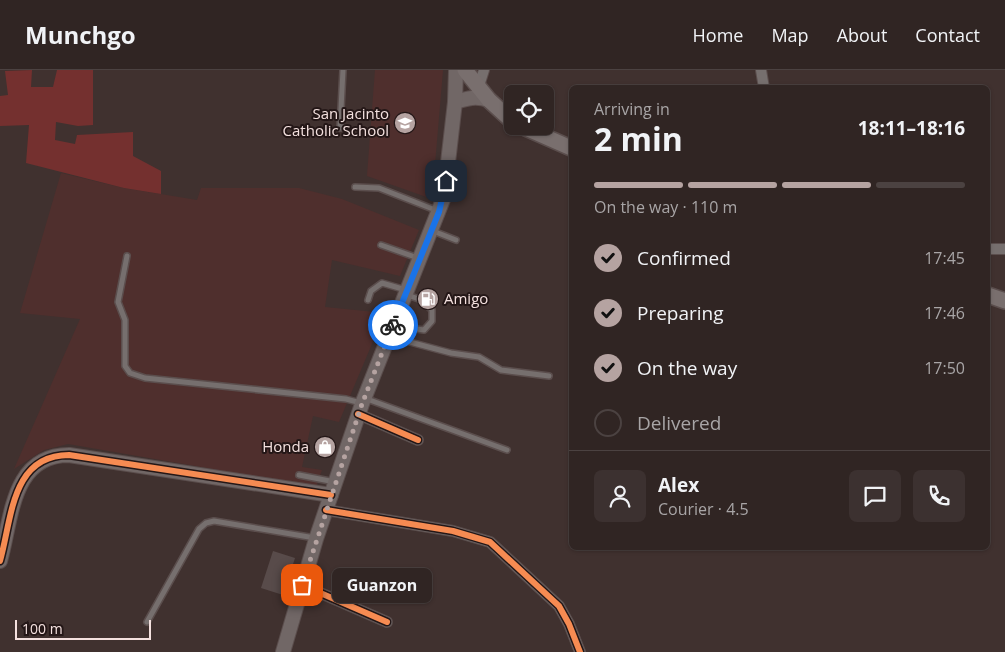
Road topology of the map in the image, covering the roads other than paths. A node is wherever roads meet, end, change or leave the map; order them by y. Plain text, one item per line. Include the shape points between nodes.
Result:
1 (343, 70) edge
2 (456, 70) edge
3 (465, 70) edge
4 (484, 70) edge
5 (761, 70) edge
6 (764, 85) edge
7 (478, 88) junction
8 (489, 100) junction
9 (455, 102) junction
10 (504, 114) edge
11 (340, 128) dead end
12 (547, 135) edge
13 (569, 147) edge
14 (355, 187) dead end
15 (439, 212) junction
16 (430, 231) junction
17 (456, 240) dead end
18 (381, 245) dead end
19 (990, 249) edge
20 (1005, 249) edge
21 (127, 256) dead end
22 (411, 277) junction
23 (990, 296) edge
24 (368, 300) dead end
25 (1005, 301) edge
26 (394, 320) junction
27 (388, 337) junction
28 (549, 376) dead end
29 (361, 405) junction
30 (418, 440) dead end
31 (507, 450) dead end
32 (299, 475) dead end
33 (335, 482) junction
34 (331, 495) junction
35 (326, 510) junction
36 (316, 539) junction
37 (0, 561) edge
38 (302, 585) junction
39 (147, 622) dead end
40 (387, 622) dead end
41 (282, 652) edge
42 (580, 652) edge

1 - 11 lane
2 - 9 main road
3 - 7 main road
4 - 7 street
5 - 6 street
7 - 8 main road
8 - 9 main road via 469,97
8 - 10 main road
9 - 15 main road
12 - 13 main road
14 - 15 lane via 379,188
15 - 16 main road
16 - 17 lane
16 - 22 main road
18 - 22 lane
19 - 20 street
21 - 29 lane via 118,302 125,320 125,366 130,373 145,378 346,399
22 - 24 lane via 382,283 371,291
22 - 26 main road
22 - 26 lane via 419,299 432,310 432,321 424,330 409,328
23 - 25 main road
26 - 27 main road
27 - 28 lane via 479,357 501,370
27 - 29 main road
29 - 30 street
29 - 31 lane
29 - 33 main road
32 - 33 lane
33 - 34 main road
34 - 35 main road
34 - 37 main road via 57,455 37,464 24,477 11,509
35 - 36 main road
35 - 42 street via 453,531 490,542 559,606
36 - 38 main road
36 - 39 lane via 214,521 206,523
38 - 40 street
38 - 41 main road

